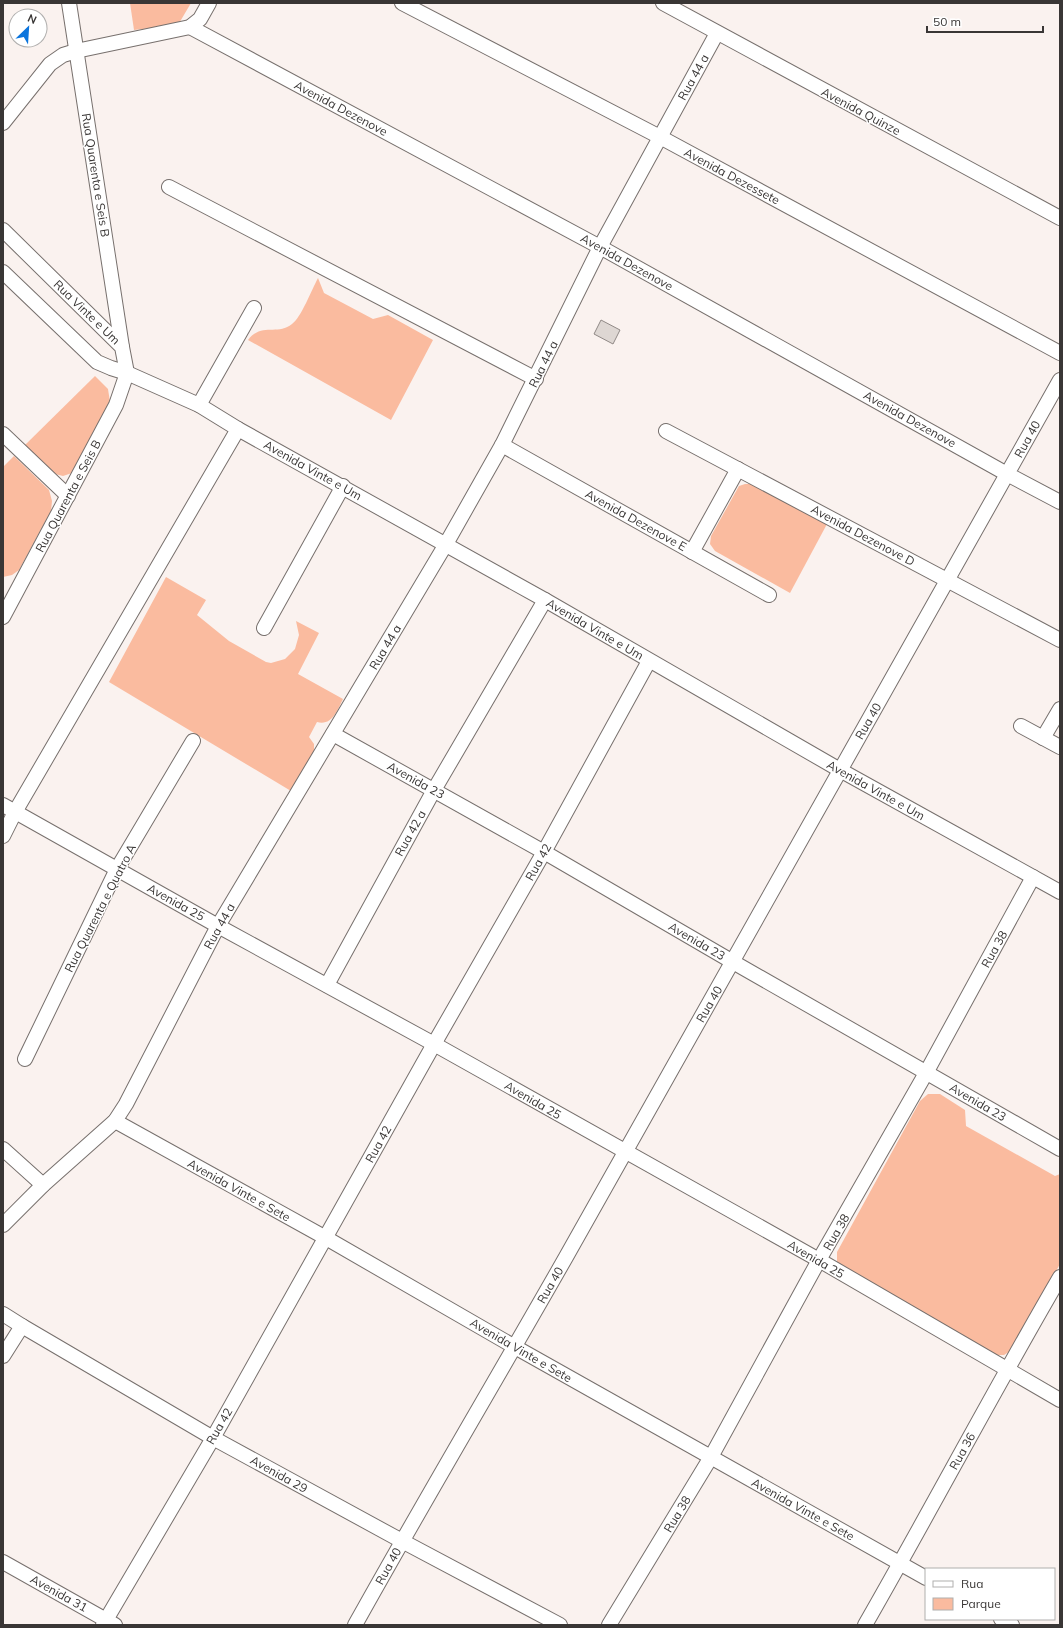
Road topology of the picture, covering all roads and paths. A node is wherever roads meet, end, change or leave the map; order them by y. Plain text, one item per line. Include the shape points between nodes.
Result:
1 (69, 3) edge
2 (209, 3) edge
3 (402, 3) edge
4 (663, 3) edge
5 (190, 27) junction
6 (717, 33) junction
7 (76, 51) junction
8 (3, 123) edge
9 (660, 137) junction
10 (169, 186) dead end
11 (1060, 218) edge
12 (3, 230) edge
13 (600, 247) junction
14 (3, 272) edge
15 (254, 308) dead end
16 (122, 347) junction
17 (1060, 353) edge
18 (127, 373) junction
19 (536, 378) junction
20 (1060, 380) edge
21 (199, 405) junction
22 (238, 429) junction
23 (666, 430) dead end
24 (3, 434) edge
25 (502, 445) junction
26 (738, 469) junction
27 (1007, 474) junction
28 (343, 486) junction
29 (68, 496) junction
30 (1060, 502) edge
31 (446, 544) junction
32 (692, 552) junction
33 (948, 581) junction
34 (770, 595) dead end
35 (8, 596) edge
36 (545, 600) junction
37 (3, 617) edge
38 (264, 628) dead end
39 (1060, 640) edge
40 (649, 661) junction
41 (1060, 709) edge
42 (1021, 726) dead end
43 (333, 734) junction
44 (1043, 738) junction
45 (193, 741) dead end
46 (1060, 747) edge
47 (840, 770) junction
48 (434, 790) junction
49 (9, 809) edge
50 (3, 836) edge
51 (544, 852) junction
52 (117, 869) junction
53 (1033, 877) junction
54 (1060, 892) edge
55 (218, 926) junction
56 (733, 962) junction
57 (328, 985) junction
58 (434, 1044) junction
59 (25, 1059) dead end
60 (926, 1073) junction
61 (116, 1121) junction
62 (3, 1149) edge
63 (1060, 1149) edge
64 (625, 1152) junction
65 (43, 1185) junction
66 (3, 1225) edge
67 (326, 1238) junction
68 (820, 1260) junction
69 (1060, 1277) edge
70 (3, 1314) edge
71 (22, 1326) junction
72 (515, 1347) junction
73 (3, 1356) edge
74 (1006, 1370) junction
75 (1060, 1400) edge
76 (213, 1438) junction
77 (711, 1457) junction
78 (402, 1541) junction
79 (3, 1562) edge
80 (900, 1564) junction
81 (925, 1577) edge
82 (1003, 1620) edge
83 (108, 1623) edge
84 (355, 1625) edge
85 (560, 1625) edge
86 (609, 1625) edge
87 (865, 1625) edge
88 (1012, 1625) edge

1 - 7 street, Rua Quarenta e Seis B
2 - 5 street via 200,19
3 - 9 street, Avenida Dezessete
4 - 6 street, Avenida Quinze
5 - 7 street
5 - 13 street, Avenida Dezenove
6 - 9 street, Rua 44 a
6 - 11 street, Avenida Quinze
7 - 8 street via 50,64
7 - 16 street, Rua Quarenta e Seis B
9 - 13 street, Rua 44 a
9 - 17 street, Avenida Dezessete
10 - 19 street
12 - 16 street, Rua Vinte e Um
13 - 19 street, Rua 44 a
13 - 27 street, Avenida Dezenove
14 - 18 street via 97,362
15 - 21 street
16 - 18 street, Rua Vinte e Um
18 - 21 street, Avenida Vinte e Um
18 - 29 street, Rua Quarenta e Seis B via 116,405
19 - 25 street, Rua 44 a
20 - 27 street, Rua 40
21 - 22 street, Avenida Vinte e Um
22 - 28 street, Avenida Vinte e Um
22 - 49 street
23 - 26 street, Avenida Dezenove D
24 - 29 street
25 - 31 street, Rua 44 a
25 - 32 street, Avenida Dezenove E
26 - 32 street
26 - 33 street, Avenida Dezenove D
27 - 30 street, Avenida Dezenove
27 - 33 street, Rua 40
28 - 31 street, Avenida Vinte e Um
28 - 38 street
29 - 35 street, Rua Quarenta e Seis B
31 - 36 street, Avenida Vinte e Um
31 - 43 street, Rua 44 a
32 - 34 street, Avenida Dezenove E
33 - 39 street, Avenida Dezenove D
33 - 47 street, Rua 40
35 - 37 street, Rua Quarenta e Seis B
36 - 40 street, Avenida Vinte e Um
36 - 48 street, Rua 42 a
40 - 47 street, Avenida Vinte e Um
40 - 51 street, Rua 42
41 - 44 street
42 - 44 street
43 - 48 street, Avenida 23
43 - 55 street, Rua 44 a
44 - 46 street
45 - 52 street, Rua Quarenta e Quatro A
47 - 53 street, Avenida Vinte e Um
47 - 56 street, Rua 40
48 - 51 street, Avenida 23
48 - 57 street, Rua 42 a
49 - 50 street
49 - 52 street, Avenida 25
51 - 56 street, Avenida 23
51 - 58 street, Rua 42
52 - 55 street, Avenida 25
52 - 59 street, Rua Quarenta e Quatro A
53 - 54 street, Avenida Vinte e Um
53 - 60 street, Rua 38
55 - 57 street, Avenida 25
55 - 61 street, Rua 44 a
56 - 60 street, Avenida 23
56 - 64 street, Rua 40
57 - 58 street, Avenida 25
58 - 64 street, Avenida 25
58 - 67 street, Rua 42
60 - 63 street, Avenida 23
60 - 68 street, Rua 38
61 - 65 street, Rua 44 a
61 - 67 street, Avenida Vinte e Sete
62 - 65 street
64 - 68 street, Avenida 25
64 - 72 street, Rua 40
65 - 66 street, Rua 44 a
67 - 72 street, Avenida Vinte e Sete
67 - 76 street, Rua 42
68 - 74 street, Avenida 25
68 - 77 street, Rua 38
69 - 74 street, Rua 36
70 - 71 street, Avenida 29
71 - 73 street
71 - 76 street, Avenida 29
72 - 77 street, Avenida Vinte e Sete
72 - 78 street, Rua 40
74 - 75 street, Avenida 25
74 - 80 street, Rua 36
76 - 78 street, Avenida 29
76 - 83 street, Rua 42
77 - 80 street, Avenida Vinte e Sete
77 - 86 street, Rua 38
78 - 84 street, Rua 40
78 - 85 street, Avenida 29
79 - 83 street, Avenida 31
80 - 81 street, Avenida Vinte e Sete
80 - 87 street, Rua 36
82 - 88 street

